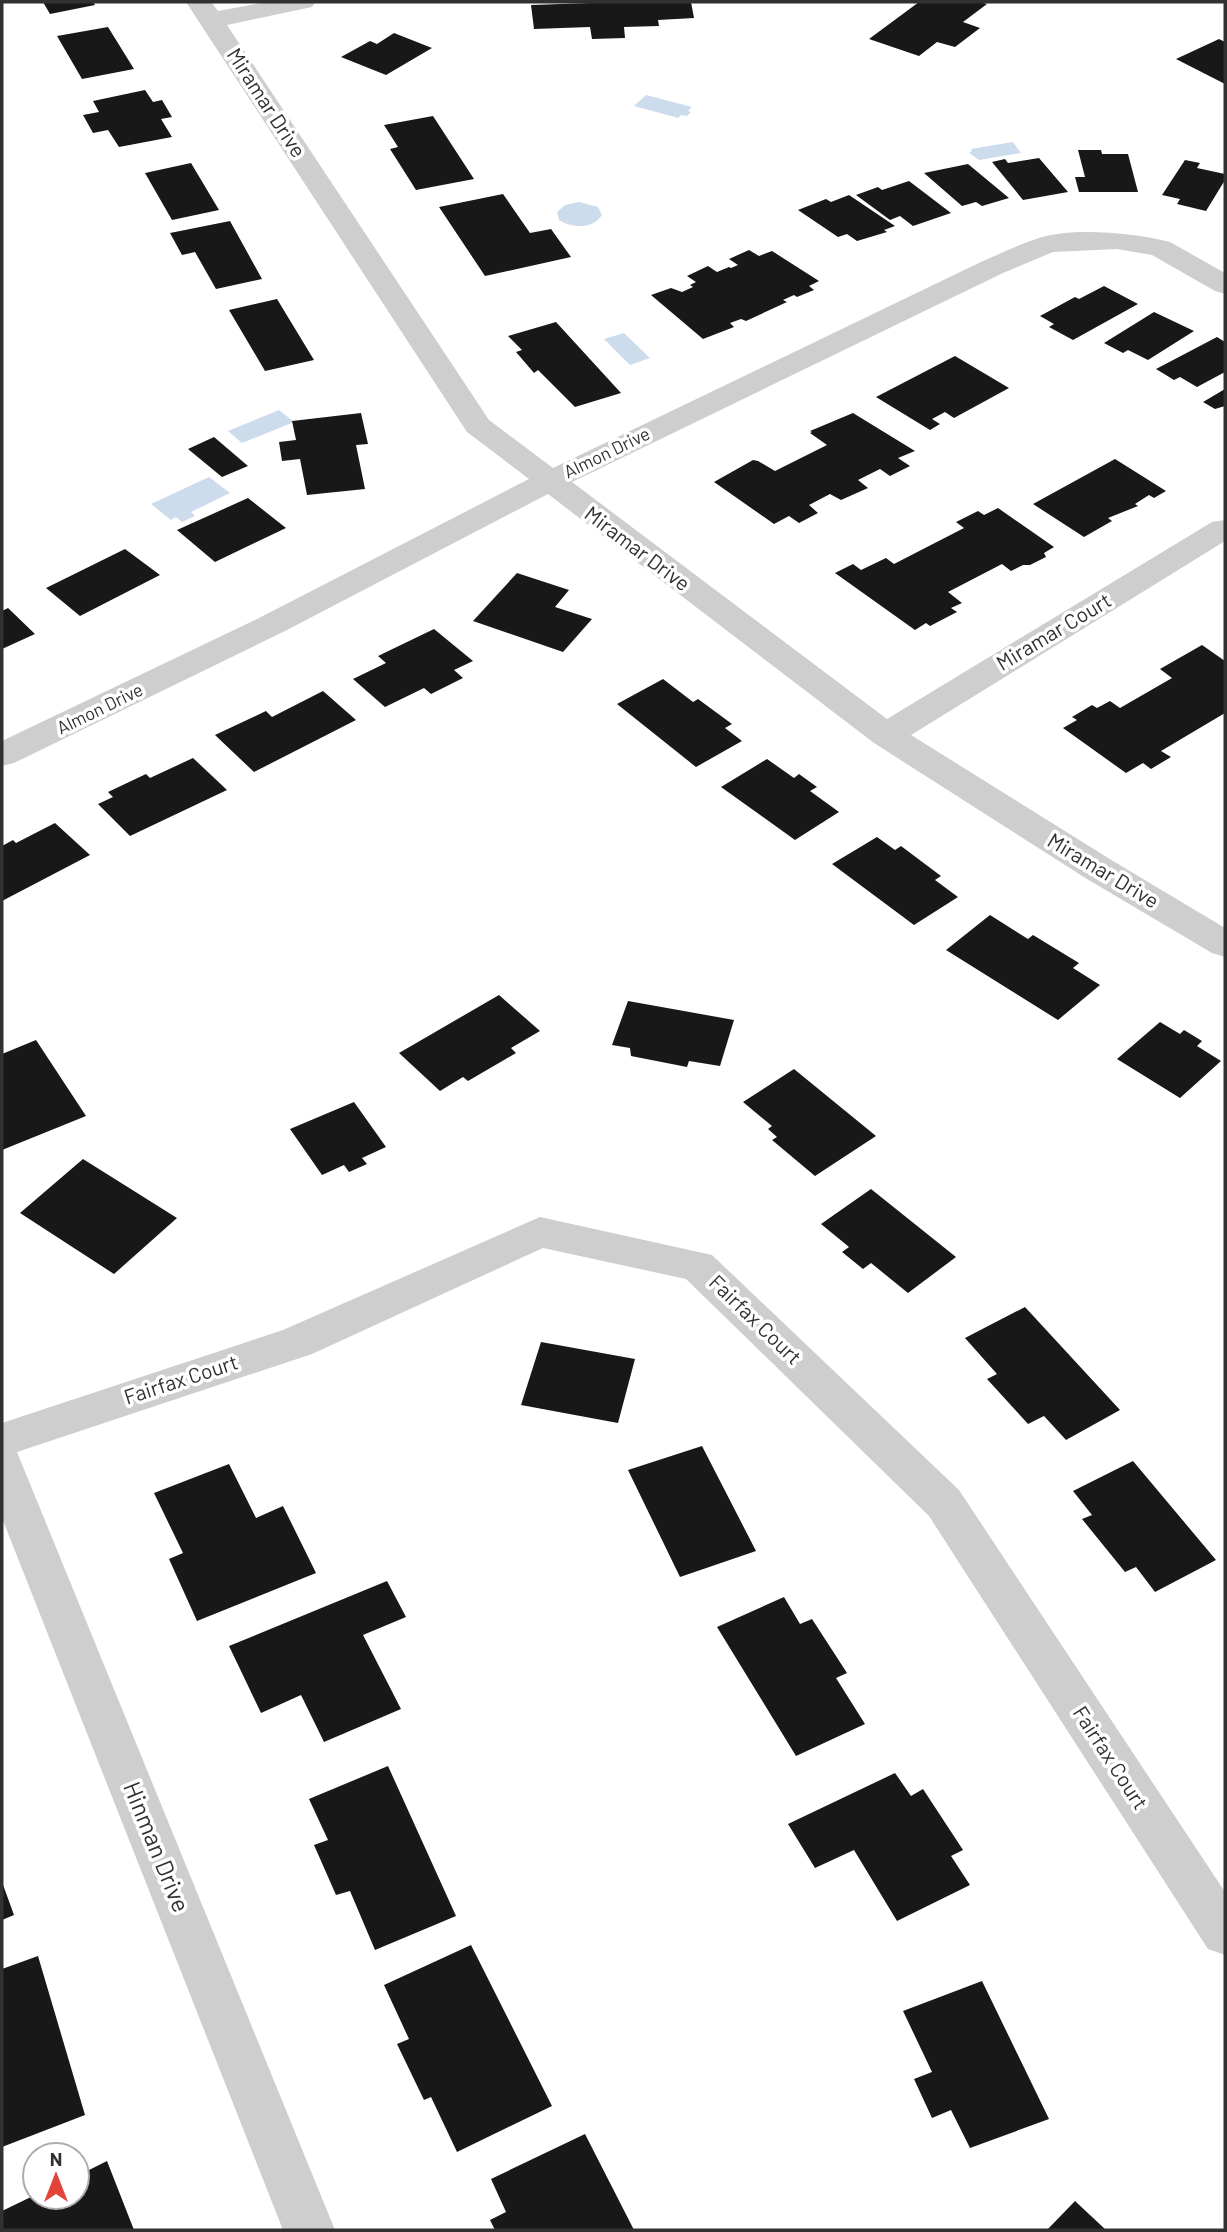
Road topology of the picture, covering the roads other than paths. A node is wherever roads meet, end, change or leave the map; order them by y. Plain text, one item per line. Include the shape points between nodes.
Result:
1 (303, 2) edge
2 (206, 11) edge
3 (1225, 285) edge
4 (547, 482) junction
5 (1223, 529) dead end
6 (886, 734) junction
7 (2, 755) edge
8 (1225, 944) edge
9 (2, 1440) edge
10 (2, 1465) edge
11 (1225, 1933) edge
12 (309, 2230) edge

1 - 2 street
2 - 4 street, Miramar Drive via 478,426
3 - 4 street, Almon Drive via 1160,248 1117,241 1049,244
4 - 6 street, Miramar Drive
4 - 7 street, Almon Drive via 271,625
5 - 6 street, Miramar Court
6 - 8 street, Miramar Drive
9 - 11 street, Fairfax Court via 297,1342 541,1231 698,1266 944,1503
10 - 12 street, Hinman Drive

